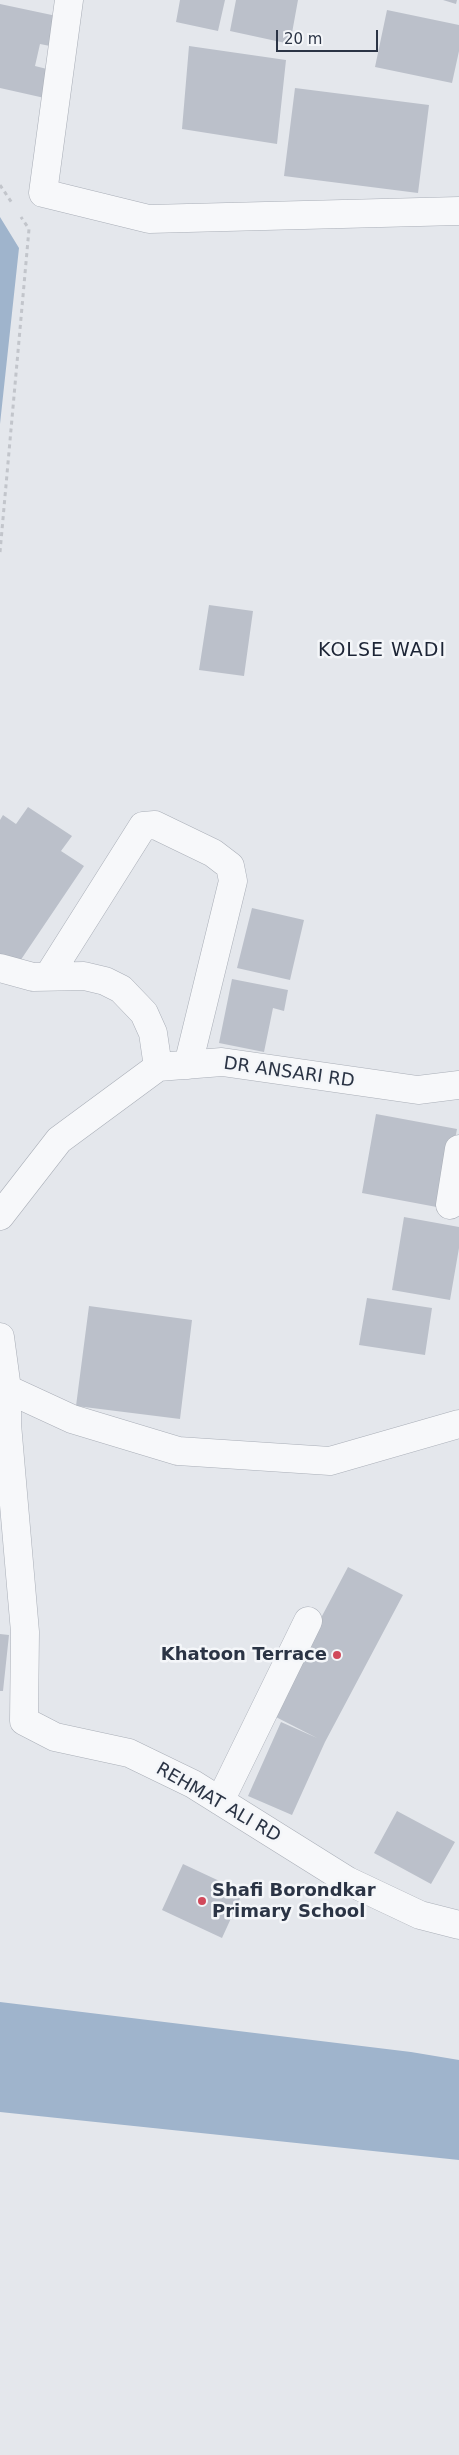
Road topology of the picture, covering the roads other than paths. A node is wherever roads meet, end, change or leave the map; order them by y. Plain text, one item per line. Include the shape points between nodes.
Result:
1 (69, 0) edge
2 (459, 211) edge
3 (0, 968) edge
4 (49, 976) junction
5 (188, 1064) junction
6 (158, 1067) junction
7 (459, 1085) edge
8 (459, 1149) edge
9 (450, 1205) dead end
10 (0, 1216) edge
11 (0, 1337) edge
12 (7, 1389) junction
13 (4, 1424) edge
14 (459, 1424) edge
15 (308, 1621) dead end
16 (220, 1801) junction
17 (459, 1925) edge

1 - 2 street via 43,193 149,219
3 - 4 street via 33,977
4 - 5 street via 143,826 155,825 213,853 230,866 232,881
4 - 6 street via 84,976 121,989 144,1013 153,1033
5 - 6 street, DR ANSARI RD
5 - 7 street, DR ANSARI RD via 222,1062 418,1090
6 - 10 street via 59,1140
8 - 9 street
11 - 12 street
12 - 13 street
12 - 14 street via 72,1419 178,1451 330,1461
13 - 16 street, REHMAT ALI RD via 25,1632 24,1721 55,1737 129,1753
15 - 16 street
16 - 17 street, REHMAT ALI RD via 348,1881 420,1915

